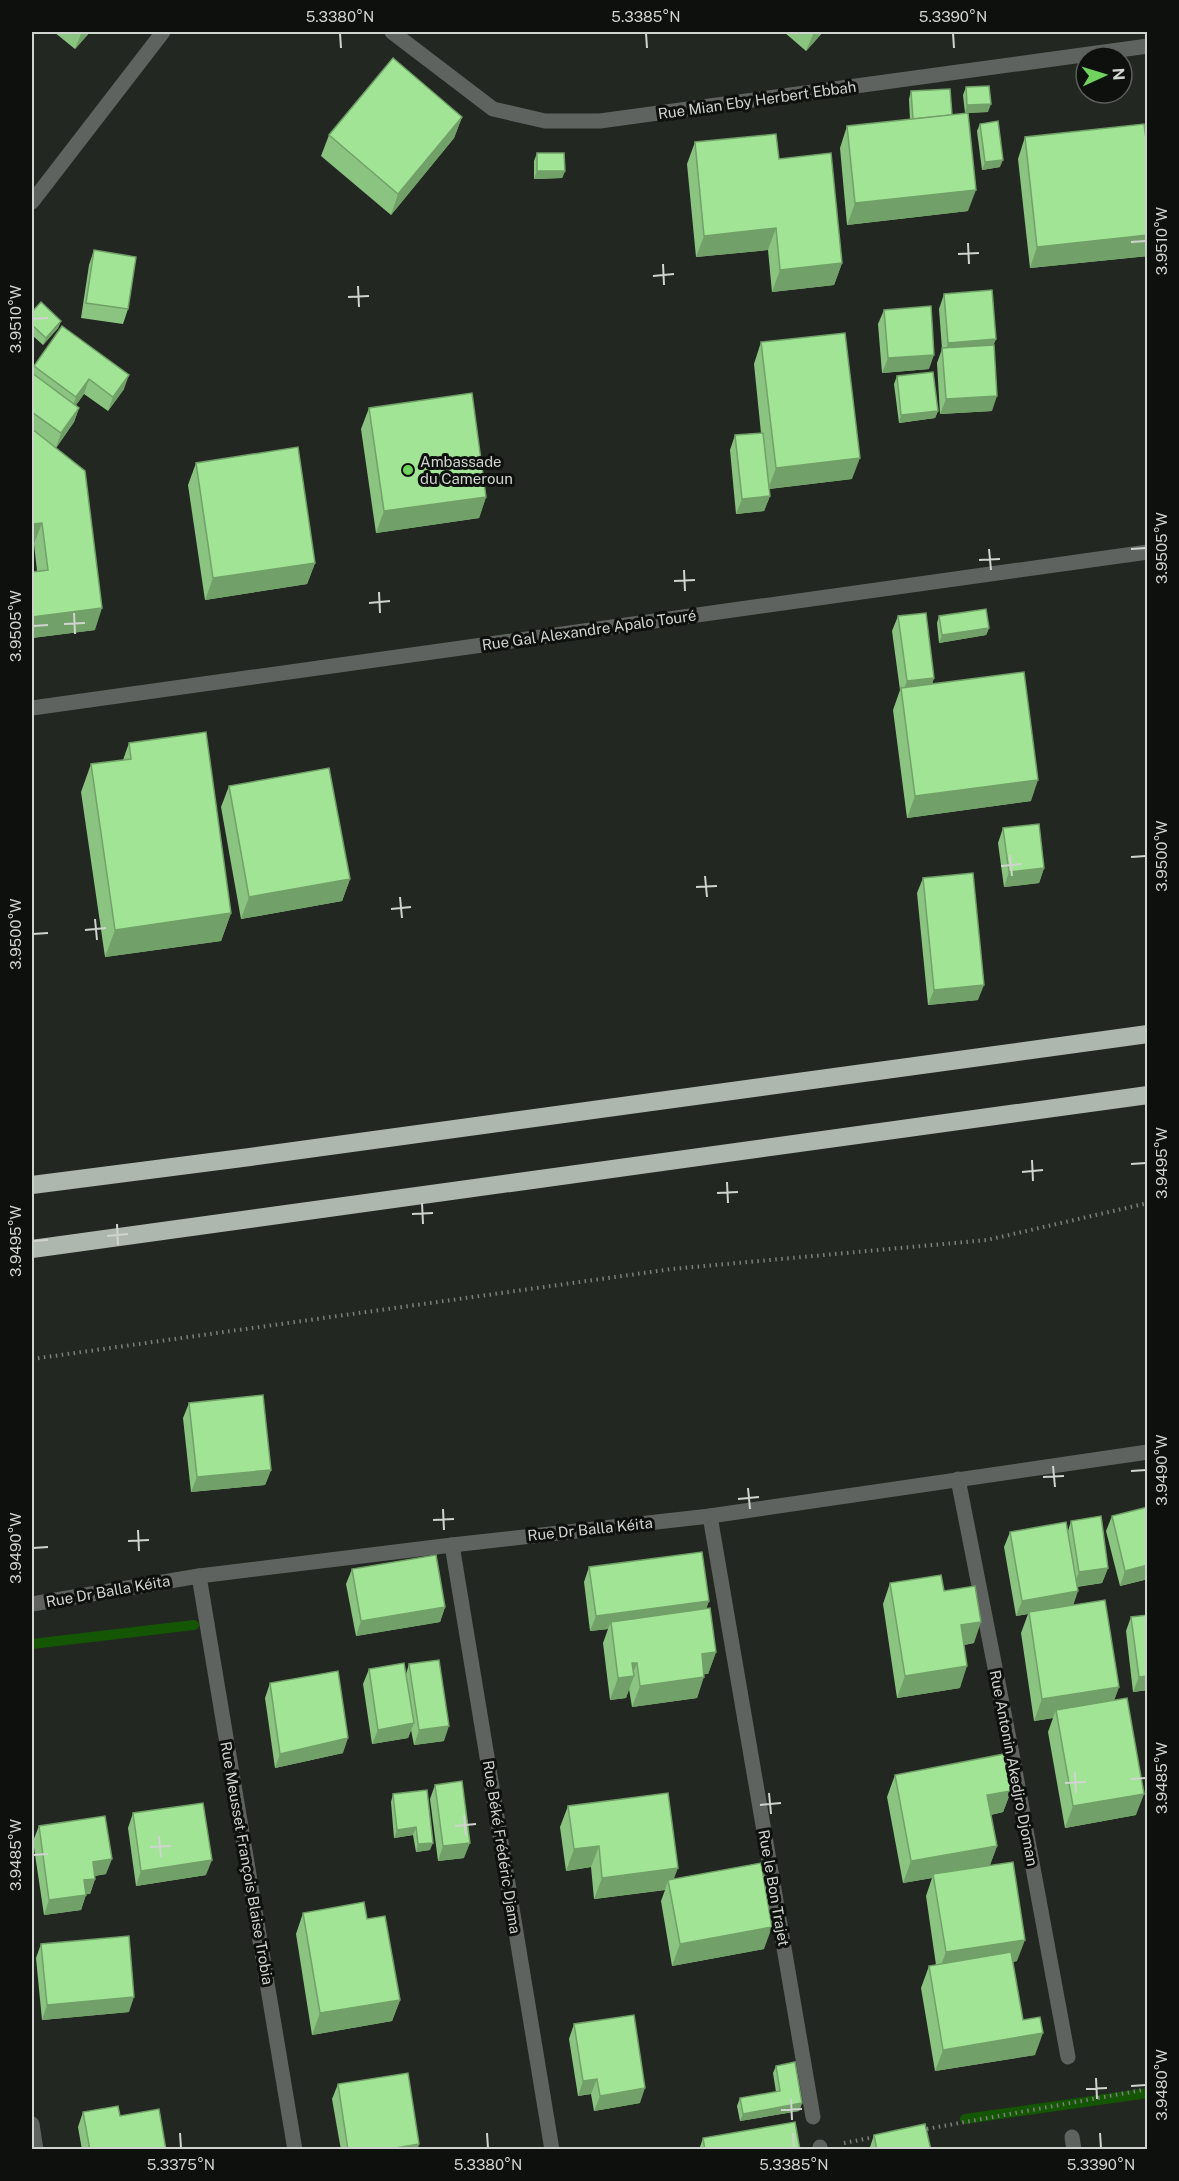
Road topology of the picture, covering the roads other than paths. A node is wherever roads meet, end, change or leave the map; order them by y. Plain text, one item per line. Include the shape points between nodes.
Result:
1 (163, 32) edge
2 (392, 32) edge
3 (1148, 46) edge
4 (32, 202) edge
5 (1148, 552) edge
6 (32, 708) edge
7 (1148, 1034) edge
8 (1148, 1095) edge
9 (32, 1185) edge
10 (32, 1249) edge
11 (1148, 1452) edge
12 (958, 1479) junction
13 (710, 1516) junction
14 (452, 1545) junction
15 (199, 1576) junction
16 (32, 1604) edge
17 (1068, 2057) dead end
18 (813, 2117) dead end
19 (32, 2124) edge
20 (36, 2150) edge
21 (295, 2150) edge
22 (552, 2150) edge

1 - 4 street
2 - 3 street, Rue Mian Eby Herbert Ebbah via 493,109 545,121 600,121
5 - 6 street, Rue Gal Alexandre Apalo Touré
7 - 9 highway
8 - 10 highway
11 - 12 street, Rue Dr Balla Kéita
12 - 13 street, Rue Dr Balla Kéita
12 - 17 street, Rue Antonin Akedjro Djoman
13 - 14 street, Rue Dr Balla Kéita
13 - 18 street, Rue le Bon Trajet
14 - 15 street, Rue Dr Balla Kéita
14 - 22 street, Rue Béké Frédéric Djama
15 - 16 street, Rue Dr Balla Kéita
15 - 21 street, Rue Meusset François Blaise Trobia
19 - 20 street

